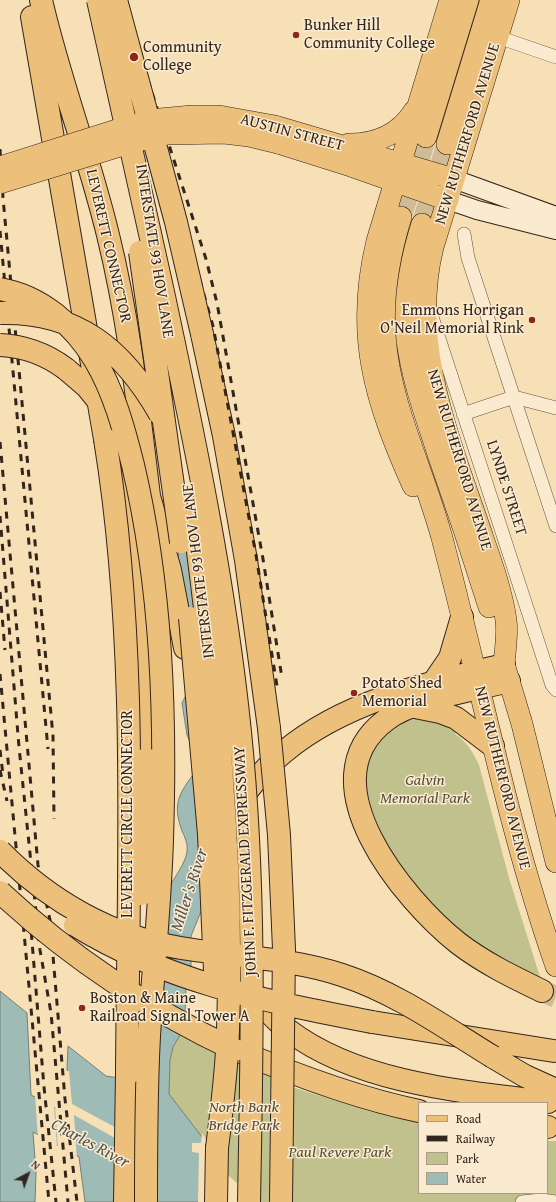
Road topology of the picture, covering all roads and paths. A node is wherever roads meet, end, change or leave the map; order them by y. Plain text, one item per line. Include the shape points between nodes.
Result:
1 (29, 0) edge
2 (41, 0) edge
3 (94, 0) edge
4 (98, 0) edge
5 (109, 0) edge
6 (116, 0) edge
7 (450, 0) edge
8 (468, 0) edge
9 (491, 0) edge
10 (509, 0) edge
11 (498, 37) junction
12 (556, 57) edge
13 (418, 103) junction
14 (419, 130) junction
15 (276, 134) junction
16 (467, 137) junction
17 (330, 142) junction
18 (446, 144) tunnel mouth
19 (351, 166) junction
20 (0, 167) edge
21 (399, 172) junction
22 (454, 179) junction
23 (0, 183) edge
24 (448, 200) junction
25 (556, 216) edge
26 (392, 220) junction
27 (422, 224) tunnel mouth
28 (556, 230) edge
29 (464, 234) dead end
30 (433, 247) junction
31 (0, 289) edge
32 (425, 296) junction
33 (0, 312) edge
34 (0, 344) edge
35 (66, 369) junction
36 (514, 397) junction
37 (556, 408) edge
38 (463, 414) junction
39 (104, 439) joint
40 (149, 497) joint
41 (556, 526) edge
42 (217, 569) junction
43 (156, 608) junction
44 (462, 617) junction
45 (507, 673) junction
46 (477, 680) junction
47 (434, 683) junction
48 (556, 690) edge
49 (412, 706) junction
50 (493, 746) junction
51 (202, 755) junction
52 (0, 851) edge
53 (555, 855) edge
54 (0, 864) edge
55 (0, 892) edge
56 (556, 966) edge
57 (542, 991) tunnel mouth
58 (554, 1051) dead end
59 (127, 1075) junction
60 (552, 1096) edge
61 (418, 1111) edge
62 (217, 1148) junction
63 (125, 1197) edge
64 (146, 1202) edge
65 (216, 1202) edge
66 (249, 1202) edge
67 (281, 1202) edge
68 (522, 1202) edge
69 (556, 1202) edge

1 - 39 highway, LEVERETT CONNECTOR
2 - 40 highway, LEVERETT CONNECTOR, bridge via 90,165 114,262 136,382
3 - 51 highway, bridge via 115,102 149,310 183,558
4 - 42 highway, bridge via 184,392
5 - 62 highway, INTERSTATE 93 HOV LANE, bridge via 130,99 163,300 198,556 222,768 228,858 229,970 227,1052
6 - 67 highway, bridge via 176,222 202,334 232,479 253,602 276,790 283,910
7 - 13 main road, NEW RUTHERFORD AVENUE
8 - 14 main road, NEW RUTHERFORD AVENUE
9 - 18 main road, NEW RUTHERFORD AVENUE
10 - 11 main road, NEW RUTHERFORD AVENUE
11 - 12 street
11 - 16 main road, NEW RUTHERFORD AVENUE
13 - 14 main road, NEW RUTHERFORD AVENUE
13 - 17 main road via 404,124 385,138 361,144
14 - 16 main road via 414,134 419,142 424,147 442,153 452,150
14 - 21 main road, NEW RUTHERFORD AVENUE
15 - 17 main road, AUSTIN STREET
15 - 19 main road, AUSTIN STREET
15 - 20 main road, AUSTIN STREET, bridge via 220,116 184,116 123,128
15 - 23 main road, AUSTIN STREET, bridge via 167,134 139,140
16 - 22 main road, NEW RUTHERFORD AVENUE
17 - 21 main road, AUSTIN STREET
19 - 21 main road, AUSTIN STREET
19 - 26 main road via 366,178 376,192 383,212
21 - 22 main road, AUSTIN STREET
21 - 24 main road, AUSTIN STREET
21 - 26 main road, NEW RUTHERFORD AVENUE
22 - 24 main road, NEW RUTHERFORD AVENUE
22 - 25 main road, AUSTIN STREET
24 - 28 main road, AUSTIN STREET
24 - 30 main road, NEW RUTHERFORD AVENUE
26 - 30 main road via 390,215 400,210 418,211 426,217 431,226
26 - 44 main road, NEW RUTHERFORD AVENUE via 386,288 387,356 396,395 435,516
27 - 45 main road, NEW RUTHERFORD AVENUE via 407,290 406,330 411,364 423,409 488,602
29 - 36 street via 467,255
30 - 32 main road, NEW RUTHERFORD AVENUE
31 - 43 highway, bridge via 37,302 65,322 87,347 104,377 124,431 136,480
32 - 38 street, LYNDE STREET
32 - 45 main road, NEW RUTHERFORD AVENUE via 426,343 433,378 447,430 490,558 506,620
33 - 42 highway, bridge via 36,314 68,324 98,340 128,366 154,403 172,439
34 - 35 highway, bridge via 31,349 51,358
35 - 51 highway, bridge via 87,387 109,414 128,446 145,483 170,570
35 - 59 highway, bridge via 96,416 116,463 128,514 136,572 145,712 145,831 132,1046
36 - 37 street
36 - 38 street
36 - 41 street
38 - 48 street, LYNDE STREET via 552,685
39 - 59 highway, LEVERETT CIRCLE CONNECTOR, bridge via 112,490 128,674 130,756
40 - 43 highway, LEVERETT CIRCLE CONNECTOR, bridge
42 - 66 highway, JOHN F. FITZGERALD EXPRESSWAY, bridge via 240,727 249,847 252,967
43 - 64 highway, LEVERETT CIRCLE CONNECTOR, bridge via 163,726 163,811 149,1046
44 - 46 main road, NEW RUTHERFORD AVENUE
44 - 47 highway via 450,658
45 - 46 highway
45 - 53 main road, NEW RUTHERFORD AVENUE
46 - 47 highway
46 - 49 highway
46 - 50 main road, NEW RUTHERFORD AVENUE
47 - 60 highway, bridge via 365,705 309,734 280,755 235,806 223,824 216,843 213,871 215,905 222,937 227,953 244,981 272,1017 311,1045 362,1067 400,1079 455,1090
49 - 50 highway via 456,718
49 - 57 highway via 381,723 366,740 358,756 354,775 356,797 371,837 385,863 407,893 448,934 486,962
50 - 56 main road, NEW RUTHERFORD AVENUE via 530,888
51 - 62 highway, bridge via 214,943
52 - 60 highway, bridge via 19,870 51,894 88,917 131,936 166,945 295,963 342,975 393,996 526,1076
54 - 58 highway, bridge via 24,887 74,924 146,963 190,980 248,996 372,1022
55 - 61 highway, bridge via 54,940 162,1012 235,1050 334,1088
59 - 63 highway, LEVERETT CIRCLE CONNECTOR
62 - 65 highway
68 - 69 street

